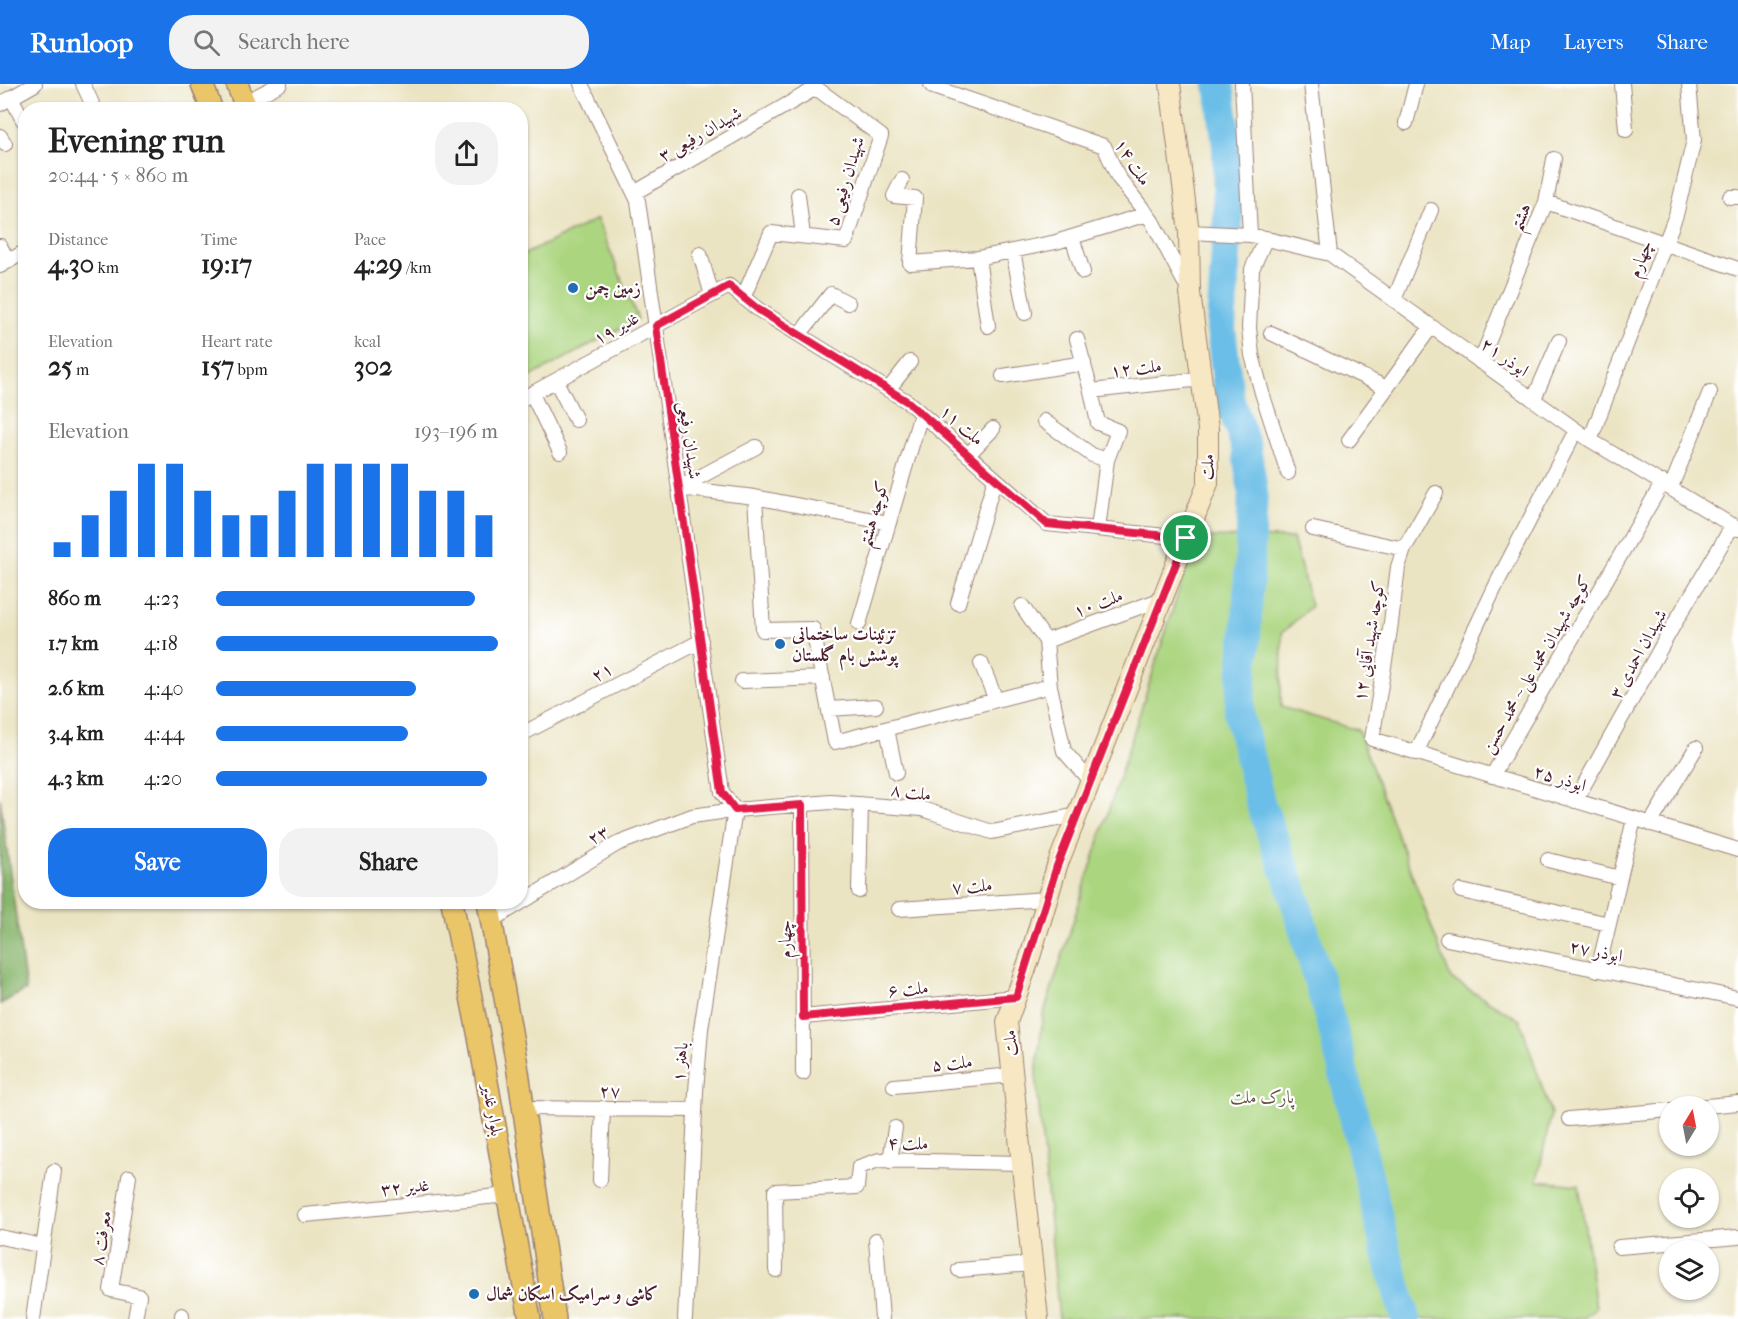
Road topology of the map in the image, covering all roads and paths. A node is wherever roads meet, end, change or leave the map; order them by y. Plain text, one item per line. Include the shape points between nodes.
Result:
1 (35, 84) edge
2 (83, 84) edge
3 (202, 84) edge
4 (280, 84) edge
5 (581, 84) edge
6 (931, 84) edge
7 (1170, 84) edge
8 (1242, 84) edge
9 (1311, 84) edge
10 (1416, 84) edge
11 (1622, 84) edge
12 (1689, 84) edge
13 (816, 88) joint
14 (243, 99) edge
15 (5, 100) edge
16 (91, 102) edge
17 (209, 102) edge
18 (18, 114) edge
19 (1406, 123) dead end
20 (1626, 129) dead end
21 (1554, 159) dead end
22 (902, 180) dead end
23 (634, 193) junction
24 (798, 195) dead end
25 (1546, 202) junction
26 (1431, 210) dead end
27 (1147, 214) junction
28 (1189, 232) junction
29 (1248, 235) junction
30 (803, 236) junction
31 (1071, 237) junction
32 (1266, 238) junction
33 (1665, 244) junction
34 (0, 246) edge
35 (1013, 251) junction
36 (700, 254) dead end
37 (1330, 254) junction
38 (18, 257) edge
39 (978, 258) junction
40 (4, 264) edge
41 (1738, 269) edge
42 (1083, 272) dead end
43 (729, 286) joint
44 (1190, 293) junction
45 (712, 295) junction
46 (743, 298) junction
47 (1394, 300) junction
48 (848, 303) dead end
49 (1025, 313) dead end
50 (656, 326) junction
51 (988, 326) dead end
52 (1431, 327) junction
53 (1271, 333) dead end
54 (799, 335) junction
55 (1077, 339) dead end
56 (1559, 341) dead end
57 (910, 362) dead end
58 (1480, 362) junction
59 (1084, 363) junction
60 (1004, 376) dead end
61 (1202, 379) junction
62 (556, 381) junction
63 (1387, 388) junction
64 (888, 390) junction
65 (1091, 390) junction
66 (1710, 392) dead end
67 (528, 396) edge
68 (1534, 399) junction
69 (528, 400) edge
70 (921, 414) junction
71 (576, 420) dead end
72 (1044, 421) dead end
73 (993, 429) dead end
74 (1576, 430) junction
75 (1349, 440) dead end
76 (1590, 440) junction
77 (756, 447) dead end
78 (560, 452) dead end
79 (968, 455) junction
80 (1107, 460) junction
81 (1288, 473) dead end
82 (995, 479) junction
83 (1667, 485) junction
84 (679, 488) junction
85 (1436, 493) dead end
86 (755, 497) junction
87 (889, 524) junction
88 (1736, 527) edge
89 (1098, 529) junction
90 (1313, 529) dead end
91 (1186, 538) junction
92 (1404, 549) junction
93 (1162, 600) junction
94 (958, 603) dead end
95 (1022, 606) dead end
96 (859, 624) dead end
97 (701, 641) junction
98 (1046, 641) junction
99 (981, 663) dead end
100 (823, 678) junction
101 (742, 681) dead end
102 (1050, 686) junction
103 (996, 700) junction
104 (876, 706) dead end
105 (829, 709) junction
106 (887, 729) junction
107 (528, 731) edge
108 (1372, 740) joint
109 (1696, 748) dead end
110 (1416, 753) junction
111 (896, 773) dead end
112 (1492, 776) junction
113 (1090, 781) junction
114 (1575, 801) junction
115 (861, 804) junction
116 (802, 805) junction
117 (735, 810) junction
118 (1077, 815) junction
119 (1634, 819) junction
120 (1650, 824) junction
121 (1738, 850) edge
122 (1548, 860) dead end
123 (1620, 878) junction
124 (528, 891) edge
125 (859, 891) dead end
126 (1461, 891) dead end
127 (1047, 899) junction
128 (453, 909) edge
129 (899, 909) dead end
130 (489, 911) edge
131 (1609, 924) junction
132 (1448, 939) dead end
133 (1598, 970) junction
134 (1016, 997) junction
135 (1738, 998) edge
136 (803, 1017) junction
137 (803, 1073) dead end
138 (1013, 1076) junction
139 (894, 1086) dead end
140 (1738, 1103) edge
141 (1719, 1105) edge
142 (523, 1108) junction
143 (603, 1108) junction
144 (695, 1110) junction
145 (1659, 1111) edge
146 (1569, 1119) dead end
147 (895, 1128) dead end
148 (890, 1161) junction
149 (1022, 1163) junction
150 (54, 1171) dead end
151 (129, 1177) dead end
152 (600, 1180) dead end
153 (508, 1195) junction
154 (305, 1215) dead end
155 (0, 1237) edge
156 (1738, 1237) edge
157 (876, 1240) dead end
158 (44, 1246) junction
159 (1619, 1247) dead end
160 (1032, 1264) junction
161 (776, 1270) dead end
162 (959, 1270) dead end
163 (33, 1319) edge
164 (135, 1319) edge
165 (530, 1319) edge
166 (555, 1319) edge
167 (685, 1319) edge
168 (882, 1319) edge
169 (1038, 1319) edge

1 - 15 street
2 - 16 street
3 - 17 main road
4 - 14 street
5 - 23 street, شهیدان رفیعی
6 - 27 street, ۱۴ ملت via 1104,146 1118,177
7 - 28 main road, ملت
8 - 29 street
9 - 37 street
10 - 19 street
11 - 20 street
12 - 33 street, چهارم via 1694,140
13 - 23 street, ۳ شهیدان رفیعی
13 - 30 street, ۵ شهیدان رفیعی via 881,136 846,241
15 - 18 street
21 - 25 street
22 - 39 street via 894,196 915,198 910,262
23 - 50 street, شهیدان رفیعی
24 - 30 street
25 - 33 street, هشتم
25 - 58 street, هشتم
26 - 47 street
27 - 31 street
27 - 44 street, ۱۴ ملت
28 - 29 street, ۲۱ ابوذر
28 - 44 main road, ملت
29 - 32 street, ۲۱ ابوذر
30 - 46 street, ۵ شهیدان رفیعی via 771,233
31 - 35 street
31 - 42 street
32 - 37 street, ۲۱ ابوذر
32 - 81 street via 1252,269 1252,355
33 - 41 street, هشتم
33 - 76 street, چهارم
34 - 40 street
35 - 39 street
35 - 49 street
36 - 45 street
37 - 47 street, ۲۱ ابوذر
38 - 40 street
39 - 51 street
43 - 45 street, ۱۹ غدیر
43 - 46 street, ۱۱ ملت
44 - 61 main road, ملت
45 - 50 street, ۱۹ غدیر
46 - 54 street, ۱۱ ملت
47 - 52 street, ۲۱ ابوذر
48 - 54 street via 831,294
50 - 62 street, ۱۹ غدیر
50 - 84 street, شهیدان رفیعی
52 - 58 street, ۲۱ ابوذر
52 - 63 street
53 - 63 street
54 - 64 street, ۱۱ ملت
55 - 59 street, ۱۲ ملت
56 - 68 street
57 - 64 street
58 - 68 street, ۲۱ ابوذر
59 - 60 street
59 - 65 street, ۱۲ ملت
61 - 65 street, ۱۲ ملت
61 - 91 main road, ملت via 1208,429 1208,483
62 - 67 street, ۱۹ غدیر
62 - 71 street
63 - 75 street
64 - 70 street, ۱۱ ملت
65 - 80 street via 1098,423 1118,431
66 - 83 street, کوچه شهیدان محمد علی~ محمد حسن
68 - 74 street, ۲۱ ابوذر
69 - 78 street
70 - 79 street, ۱۱ ملت
70 - 87 street, کوچه هشتم
72 - 80 street via 1092,455
73 - 79 street
74 - 76 street, ۲۱ ابوذر
74 - 110 street via 1498,580
76 - 83 street, ۲۱ ابوذر
77 - 84 street
79 - 82 street, ۱۱ ملت
80 - 89 street
82 - 89 street, ۱۱ ملت via 1047,524
82 - 94 street
83 - 88 street, ۲۱ ابوذر
83 - 112 street, کوچه شهیدان محمد علی~ محمد حسن via 1611,570
84 - 86 street
84 - 97 street, شهیدان رفیعی
85 - 92 street, کوچه شهید آقایی ۱۲
86 - 87 street
86 - 100 street via 763,630 813,629
87 - 96 street, کوچه هشتم
88 - 114 street, شهیدان احمدی ۳ via 1673,626
89 - 91 street, ۱۱ ملت
90 - 92 street
91 - 93 main road, ملت
92 - 108 street, کوچه شهید آقایی ۱۲
93 - 98 street, ملت ۱۰
93 - 113 main road, ملت
95 - 98 street
97 - 107 street, ۲۱
97 - 117 street, شهیدان رفیعی via 722,792
98 - 102 street
99 - 103 street
100 - 101 street
100 - 105 street
102 - 103 street
102 - 113 street via 1064,751
103 - 106 street
104 - 105 street
105 - 106 street via 835,742
106 - 111 street
108 - 110 street, ابوذر ۲۵
109 - 120 street
110 - 112 street, ابوذر ۲۵
112 - 114 street, ابوذر ۲۵
113 - 118 main road, ملت
114 - 119 street, ابوذر ۲۵
115 - 116 street, ۸ ملت
115 - 118 street, ۸ ملت via 922,809 993,832
115 - 125 street
116 - 117 street, ۸ ملت
116 - 136 street, چهارم
117 - 124 street, ۲۳ via 692,816 617,844
117 - 144 street, باهنر ۱ via 701,1029
118 - 127 main road, ملت
119 - 120 street, ابوذر ۲۵
119 - 123 street
120 - 121 street, ابوذر ۲۵
122 - 123 street
123 - 131 street
126 - 131 street
127 - 129 street, ۷ ملت
127 - 134 main road, ملت
128 - 153 main road, بلوار غدیر
130 - 142 main road, بلوار غدیر
131 - 133 street
132 - 133 street, ابوذر ۲۷
133 - 135 street, ابوذر ۲۷
134 - 136 street, ۶ ملت
134 - 138 main road, ملت via 1007,1022
136 - 137 street, چهارم
138 - 139 street, ۵ ملت
138 - 149 main road, ملت
140 - 141 street
142 - 143 street, ۲۷
142 - 166 main road, بلوار غدیر
143 - 144 street, ۲۷
143 - 152 street
144 - 167 street, باهنر ۱
145 - 146 street
147 - 148 street
148 - 149 street, ۴ ملت
148 - 161 street, ۴ ملت via 879,1160 859,1167 857,1187 775,1191
149 - 160 main road, ملت
150 - 158 street
151 - 164 street, معرفت ۸ via 111,1290 139,1296
153 - 154 street, ۳۲ غدیر
153 - 165 main road, بلوار غدیر
155 - 158 street
156 - 159 street
157 - 168 street
158 - 163 street
160 - 162 street
160 - 169 main road, ملت

